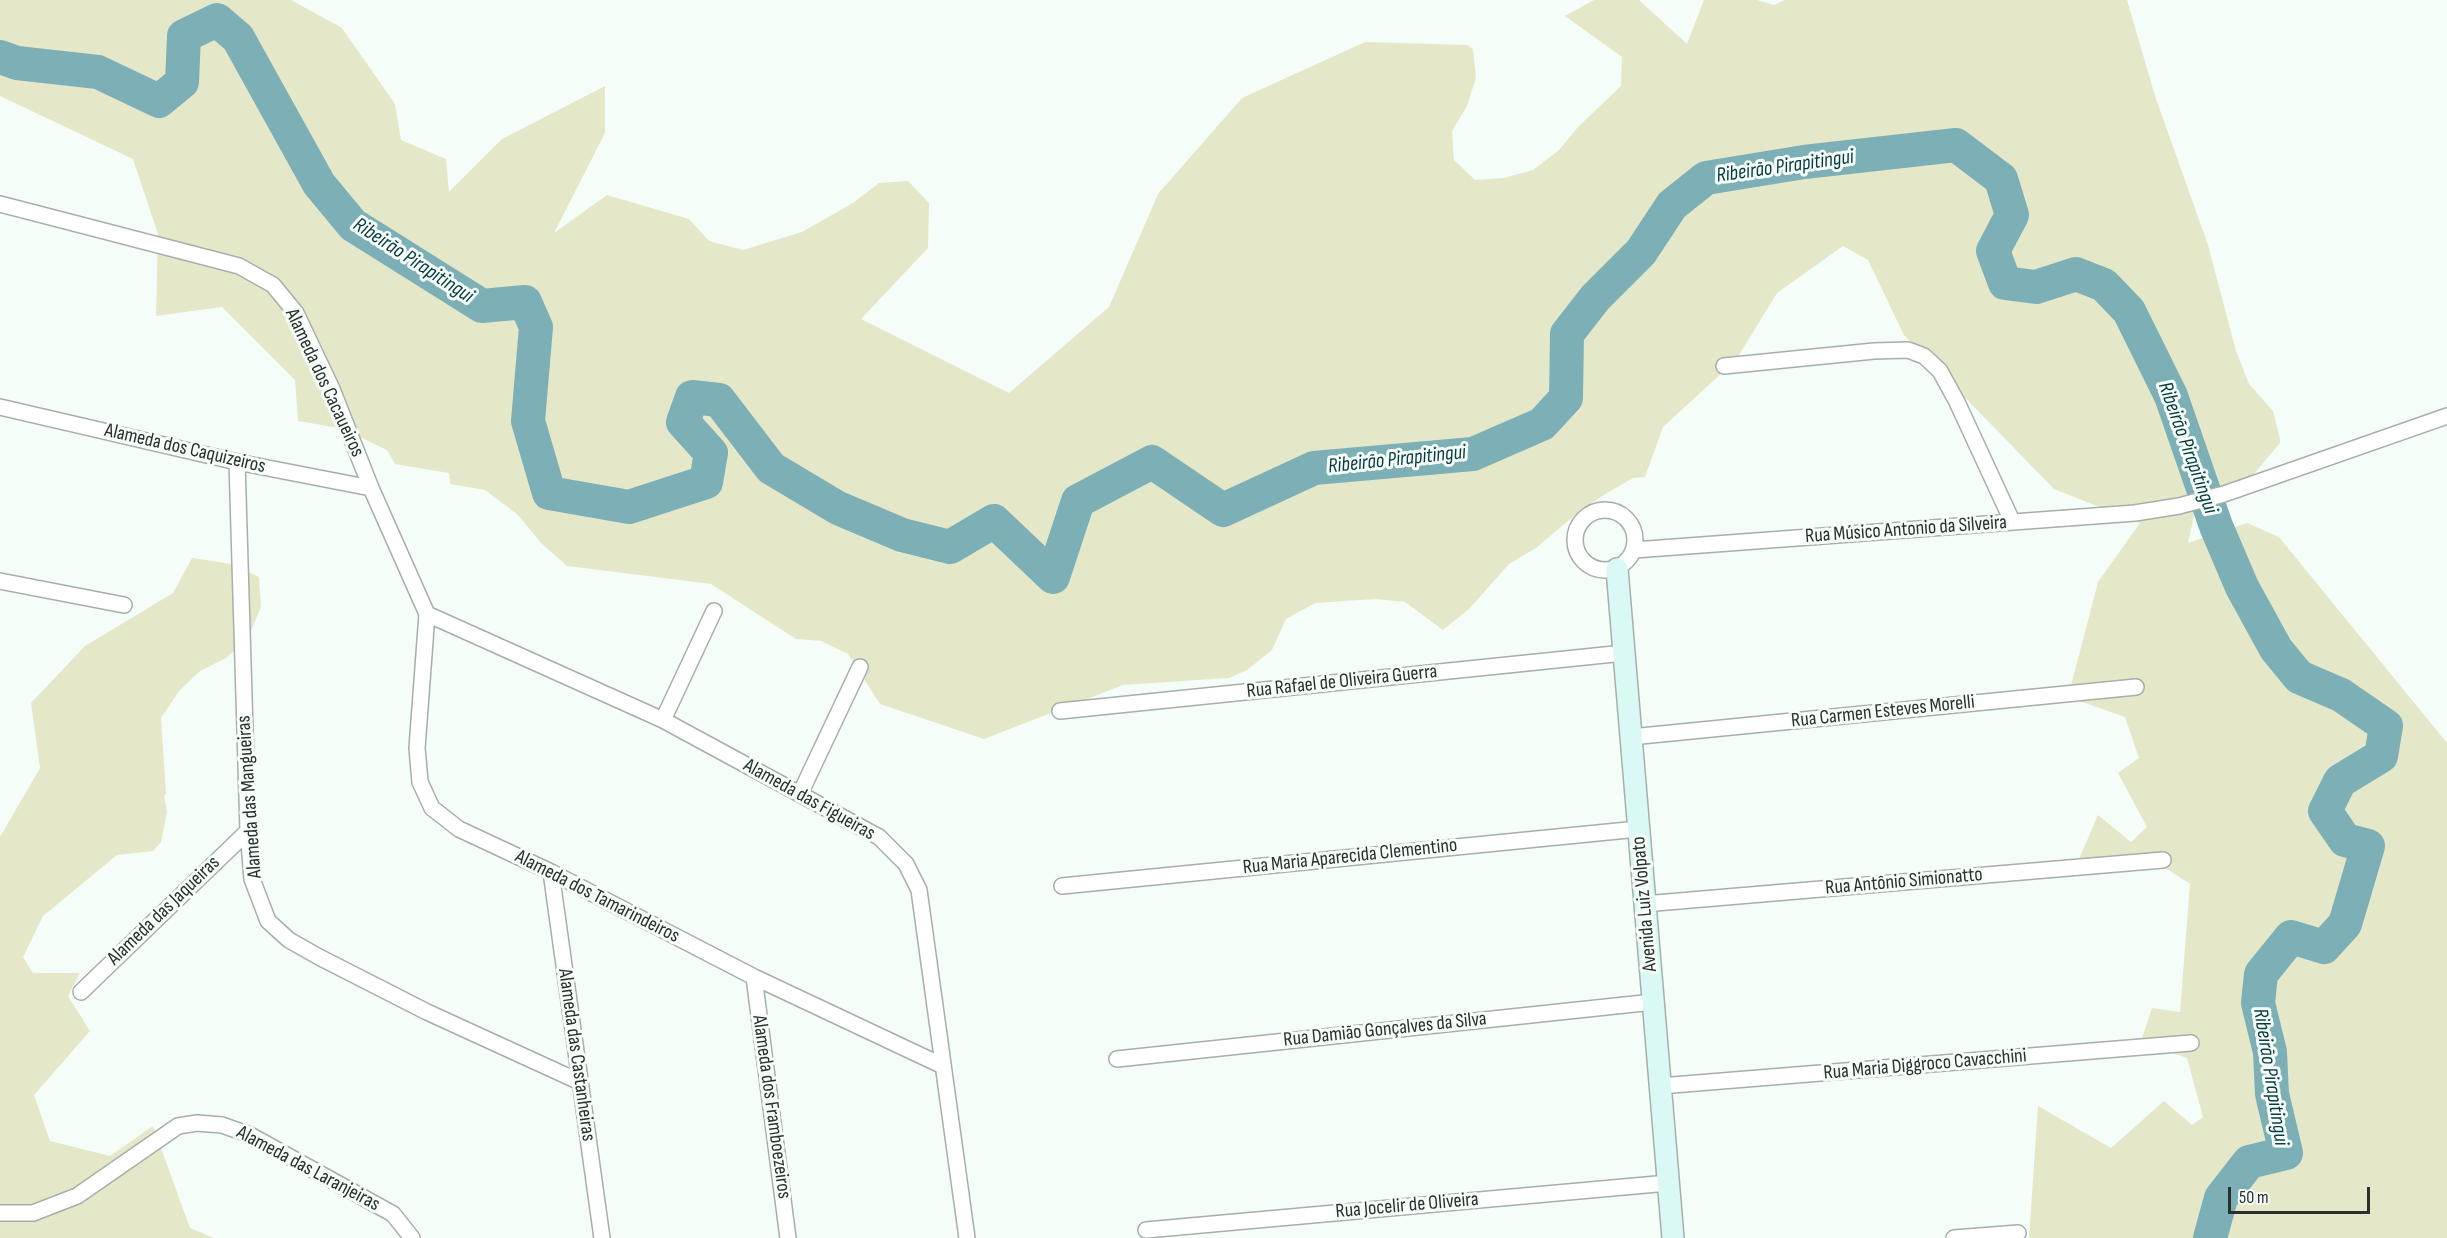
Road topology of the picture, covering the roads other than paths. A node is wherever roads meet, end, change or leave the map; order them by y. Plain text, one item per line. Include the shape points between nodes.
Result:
1 (0, 204) edge
2 (1724, 366) dead end
3 (0, 407) edge
4 (2447, 416) edge
5 (237, 462) junction
6 (371, 488) junction
7 (2012, 521) junction
8 (1634, 550) junction
9 (1617, 569) junction
10 (0, 581) edge
11 (124, 604) dead end
12 (714, 611) dead end
13 (427, 614) junction
14 (1624, 653) junction
15 (860, 667) dead end
16 (2136, 687) dead end
17 (1060, 711) dead end
18 (663, 720) junction
19 (1631, 737) junction
20 (800, 794) junction
21 (1638, 829) junction
22 (248, 831) junction
23 (2163, 860) dead end
24 (551, 872) junction
25 (1062, 886) dead end
26 (1644, 904) junction
27 (754, 977) junction
28 (81, 992) dead end
29 (1653, 1002) junction
30 (2191, 1043) dead end
31 (1117, 1059) dead end
32 (943, 1066) junction
33 (580, 1082) junction
34 (1660, 1086) junction
35 (1668, 1183) junction
36 (0, 1213) edge
37 (1146, 1230) dead end
38 (2018, 1233) dead end
39 (412, 1238) edge
40 (602, 1238) edge
41 (788, 1238) edge
42 (967, 1238) edge
43 (1673, 1238) edge
44 (1954, 1238) edge

1 - 6 street, Alameda dos Cacaueiros via 238,266 273,285 296,313 332,389
2 - 7 street via 1874,351 1908,350 1924,356 1940,371 1957,402
3 - 5 street, Alameda dos Caquizeiros
4 - 7 street, Rua Músico Antonio da Silveira via 2179,506 2135,513
5 - 6 street, Alameda dos Caquizeiros
5 - 22 street, Alameda das Mangueiras
6 - 13 street, Alameda dos Cacaueiros
7 - 8 street, Rua Músico Antonio da Silveira
8 - 9 street
8 - 9 street via 1636,539 1626,518 1605,510 1584,518 1575,539 1576,551 1592,568
9 - 14 street, Avenida Luiz Volpato
10 - 11 street
12 - 18 street
13 - 18 street, Alameda das Figueiras
13 - 24 street, Alameda dos Tamarindeiros via 417,748 420,782 432,808 459,829
14 - 17 street, Rua Rafael de Oliveira Guerra
14 - 19 street, Avenida Luiz Volpato
15 - 20 street
16 - 19 street, Rua Carmen Esteves Morelli
18 - 20 street, Alameda das Figueiras
19 - 21 street, Avenida Luiz Volpato
20 - 32 street, Alameda das Figueiras via 879,837 906,864 919,890
21 - 25 street, Rua Maria Aparecida Clementino
21 - 26 street, Avenida Luiz Volpato
22 - 28 street, Alameda das Jaqueiras
22 - 33 street, Alameda das Mangueiras via 252,879 264,911 268,921 290,940 427,1012
23 - 26 street, Rua Antônio Simionatto
24 - 27 street, Alameda dos Tamarindeiros
24 - 33 street, Alameda das Castanheiras
26 - 29 street, Avenida Luiz Volpato
27 - 32 street, Alameda dos Tamarindeiros
27 - 41 street, Alameda dos Framboezeiros
29 - 31 street, Rua Damião Gonçalves da Silva
29 - 34 street, Avenida Luiz Volpato
30 - 34 street, Rua Maria Diggroco Cavacchini
32 - 42 street, Alameda das Figueiras
33 - 40 street, Alameda das Castanheiras
34 - 35 street, Avenida Luiz Volpato
35 - 37 street, Rua Jocelir de Oliveira
35 - 43 street, Avenida Luiz Volpato
36 - 39 street, Alameda das Laranjeiras via 33,1213 77,1196 178,1126 222,1125 250,1135 393,1214
38 - 44 street

